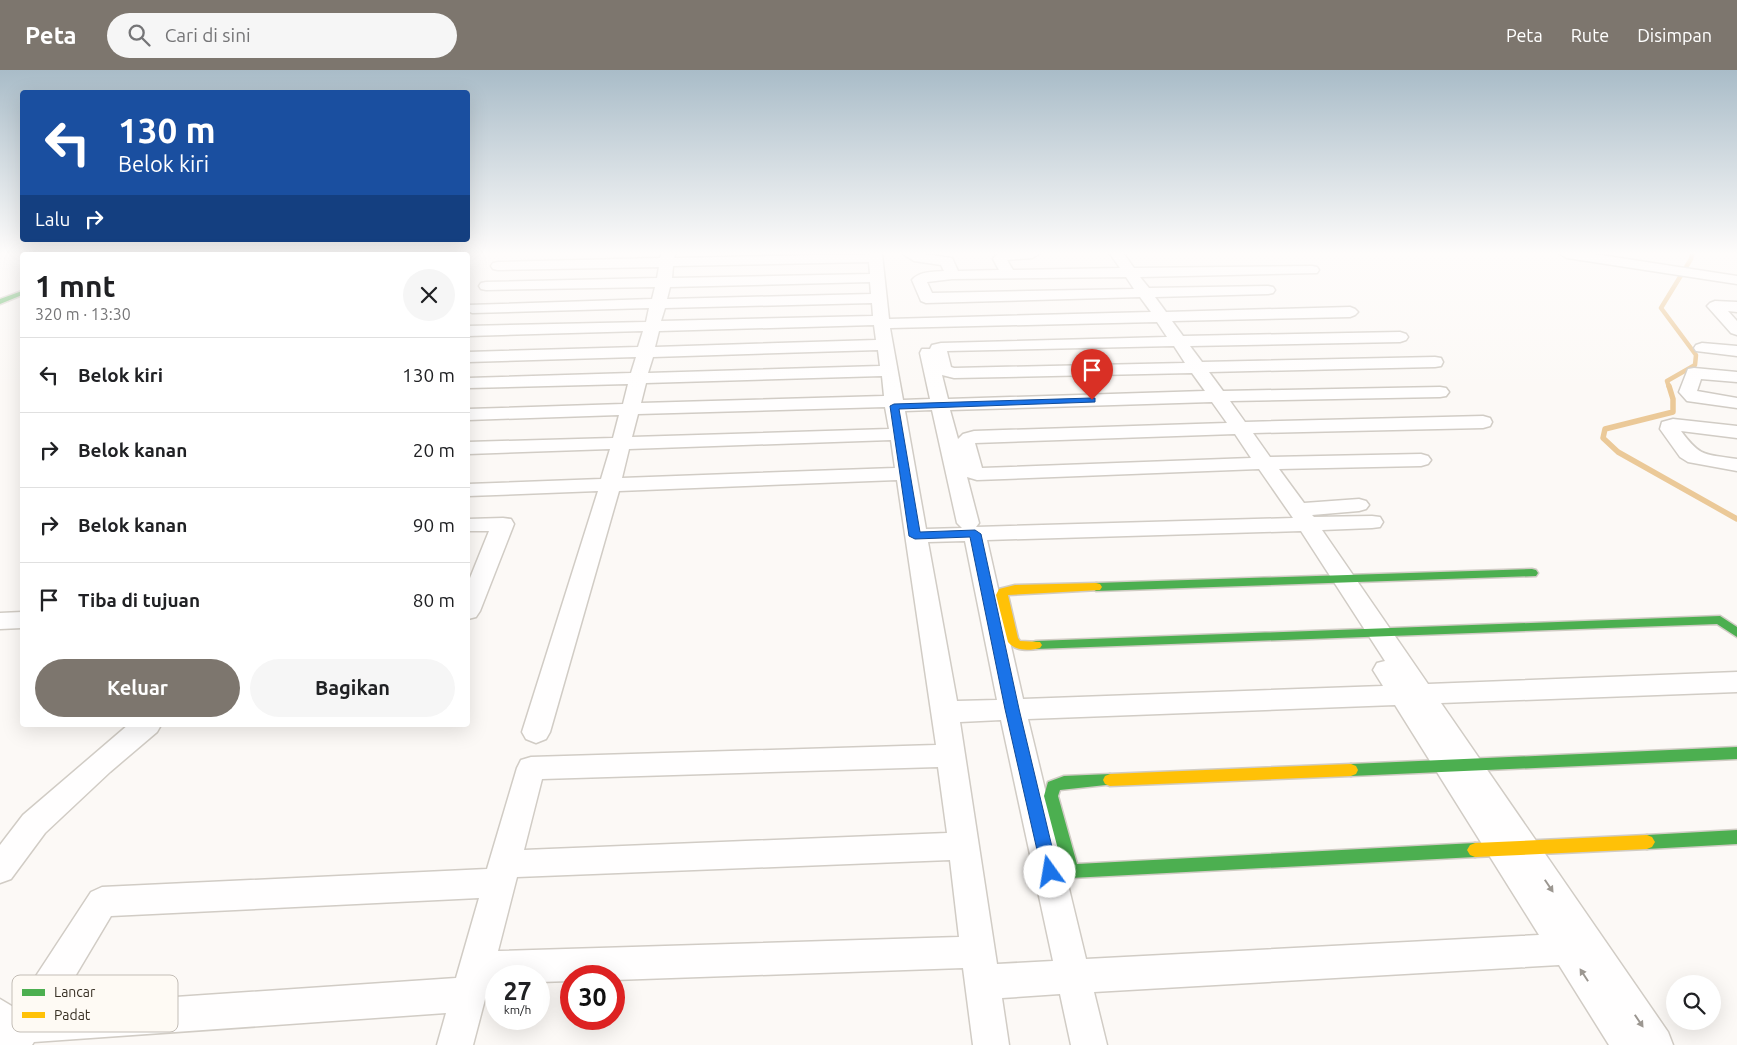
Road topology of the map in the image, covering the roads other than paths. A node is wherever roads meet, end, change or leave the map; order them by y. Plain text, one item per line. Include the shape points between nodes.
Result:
1 (478, 300) edge
2 (659, 300) edge
3 (800, 300) edge
4 (859, 300) edge
5 (868, 300) edge
6 (879, 300) edge
7 (883, 300) edge
8 (918, 300) edge
9 (1144, 300) edge
10 (658, 304) junction
11 (1737, 307) edge
12 (470, 312) edge
13 (1350, 312) dead end
14 (1157, 316) junction
15 (922, 322) junction
16 (652, 326) junction
17 (1737, 329) edge
18 (470, 331) edge
19 (1400, 337) dead end
20 (1173, 340) junction
21 (1702, 348) dead end
22 (1737, 351) edge
23 (645, 352) junction
24 (470, 357) edge
25 (1434, 362) dead end
26 (1193, 367) junction
27 (889, 371) junction
28 (1737, 377) edge
29 (638, 378) junction
30 (470, 383) edge
31 (1440, 392) dead end
32 (1211, 396) junction
33 (1737, 403) edge
34 (894, 404) junction
35 (940, 405) junction
36 (630, 409) junction
37 (470, 414) edge
38 (1483, 422) dead end
39 (1232, 428) junction
40 (1737, 432) edge
41 (899, 434) junction
42 (620, 443) junction
43 (470, 448) edge
44 (1421, 460) dead end
45 (1255, 463) junction
46 (1737, 465) edge
47 (905, 474) junction
48 (610, 484) junction
49 (470, 490) edge
50 (1359, 505) dead end
51 (1295, 517) junction
52 (1372, 522) dead end
53 (470, 525) edge
54 (971, 528) junction
55 (914, 530) junction
56 (1532, 573) dead end
57 (1335, 579) junction
58 (470, 606) edge
59 (20, 620) edge
60 (0, 621) edge
61 (1371, 633) junction
62 (1737, 633) edge
63 (1737, 682) edge
64 (1411, 694) junction
65 (1012, 709) junction
66 (945, 712) junction
67 (145, 727) edge
68 (536, 732) dead end
69 (1737, 753) edge
70 (951, 756) junction
71 (1458, 765) junction
72 (1737, 837) edge
73 (964, 846) junction
74 (1513, 849) junction
75 (0, 869) edge
76 (1060, 872) junction
77 (502, 874) junction
78 (1567, 949) junction
79 (980, 967) junction
80 (52, 975) edge
81 (1074, 977) junction
82 (472, 981) junction
83 (178, 1013) edge
84 (455, 1045) edge
85 (991, 1045) edge
86 (1089, 1045) edge
87 (1630, 1045) edge
88 (1655, 1045) edge

1 - 12 street
2 - 10 street
3 - 10 street
4 - 16 street
5 - 23 street
6 - 27 street
7 - 15 street
8 - 15 street via 916,300
9 - 14 street
10 - 12 street
10 - 16 street
11 - 17 street via 1715,306
13 - 14 street
14 - 15 street
14 - 20 street
15 - 35 street
16 - 18 street
16 - 23 street
19 - 20 street
20 - 26 street
20 - 26 street via 946,346 938,349 943,370 954,373
21 - 22 street
23 - 24 street
23 - 29 street
25 - 26 street
26 - 32 street
27 - 29 street
27 - 34 street
28 - 33 street via 1694,373 1688,392 1693,397
29 - 30 street
29 - 36 street
31 - 32 street
32 - 35 street
32 - 39 street
34 - 35 street
34 - 36 street
34 - 41 street
35 - 54 street
36 - 37 street
36 - 42 street
38 - 39 street
39 - 45 street
39 - 45 street via 974,437 965,442 973,472 977,474
40 - 46 street via 1669,426 1687,453 1696,458
41 - 42 street
41 - 47 street
42 - 43 street
42 - 48 street
44 - 45 street
45 - 51 street
47 - 48 street
47 - 55 street
48 - 49 street
48 - 68 street
50 - 51 street
51 - 52 street
51 - 54 street
51 - 57 street
53 - 58 street via 503,524
54 - 55 street
54 - 65 street
55 - 66 street
56 - 57 street
57 - 61 street
57 - 61 street via 1015,589 1003,592 1002,596 1012,639 1021,646
59 - 60 street
61 - 62 street via 1720,620
61 - 64 street
63 - 64 street
64 - 65 street
64 - 71 street
65 - 66 street
65 - 76 street
66 - 70 street
67 - 75 street via 34,824
69 - 71 street
70 - 73 street
70 - 77 street via 532,768
71 - 74 street
71 - 76 street via 1057,783 1051,796
72 - 74 street
73 - 77 street
73 - 79 street
74 - 76 street
74 - 78 street
74 -> 88 street
76 - 81 street
77 - 80 street via 102,902
77 - 82 street
78 - 81 street
87 -> 78 street
79 - 81 street
79 - 82 street
79 - 85 street
81 - 86 street
82 - 83 street
82 - 84 street

